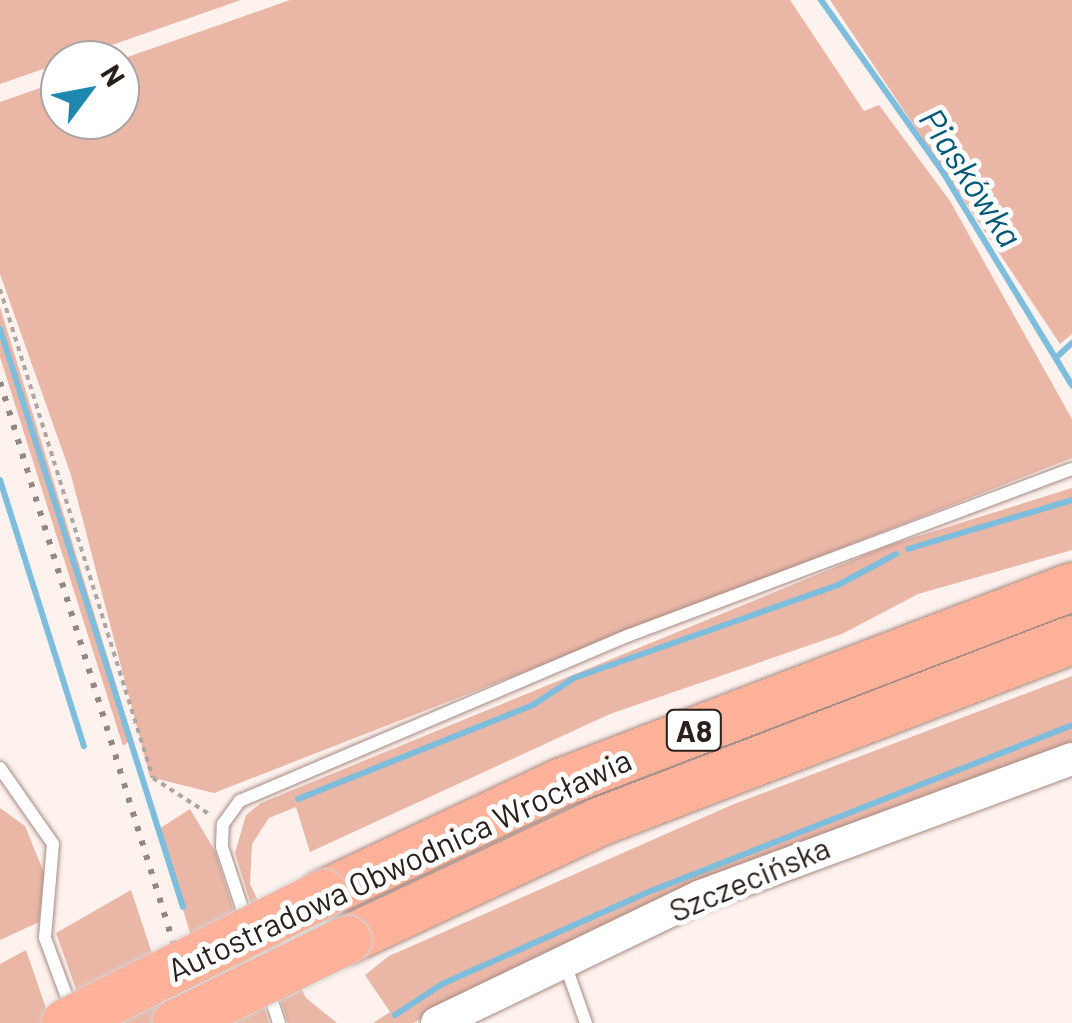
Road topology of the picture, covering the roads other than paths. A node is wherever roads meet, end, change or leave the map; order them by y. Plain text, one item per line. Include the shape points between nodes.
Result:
1 (1072, 468) edge
2 (1072, 587) edge
3 (1072, 640) edge
4 (1072, 759) edge
5 (0, 768) edge
6 (563, 959) junction
7 (66, 1023) edge
8 (76, 1023) edge
9 (176, 1023) edge
10 (279, 1023) edge
11 (437, 1023) edge
12 (586, 1023) edge

1 - 10 lane via 610,644 270,786 223,824
2 - 7 highway, Autostradowa Obwodnica Wrocławia / A8, bridge via 560,784
3 - 9 highway, Autostradowa Obwodnica Wrocławia / A8, bridge via 599,822
4 - 6 street, Szczecińska via 846,838
5 - 8 lane via 54,844 46,938
6 - 11 street, Szczecińska
6 - 12 lane

